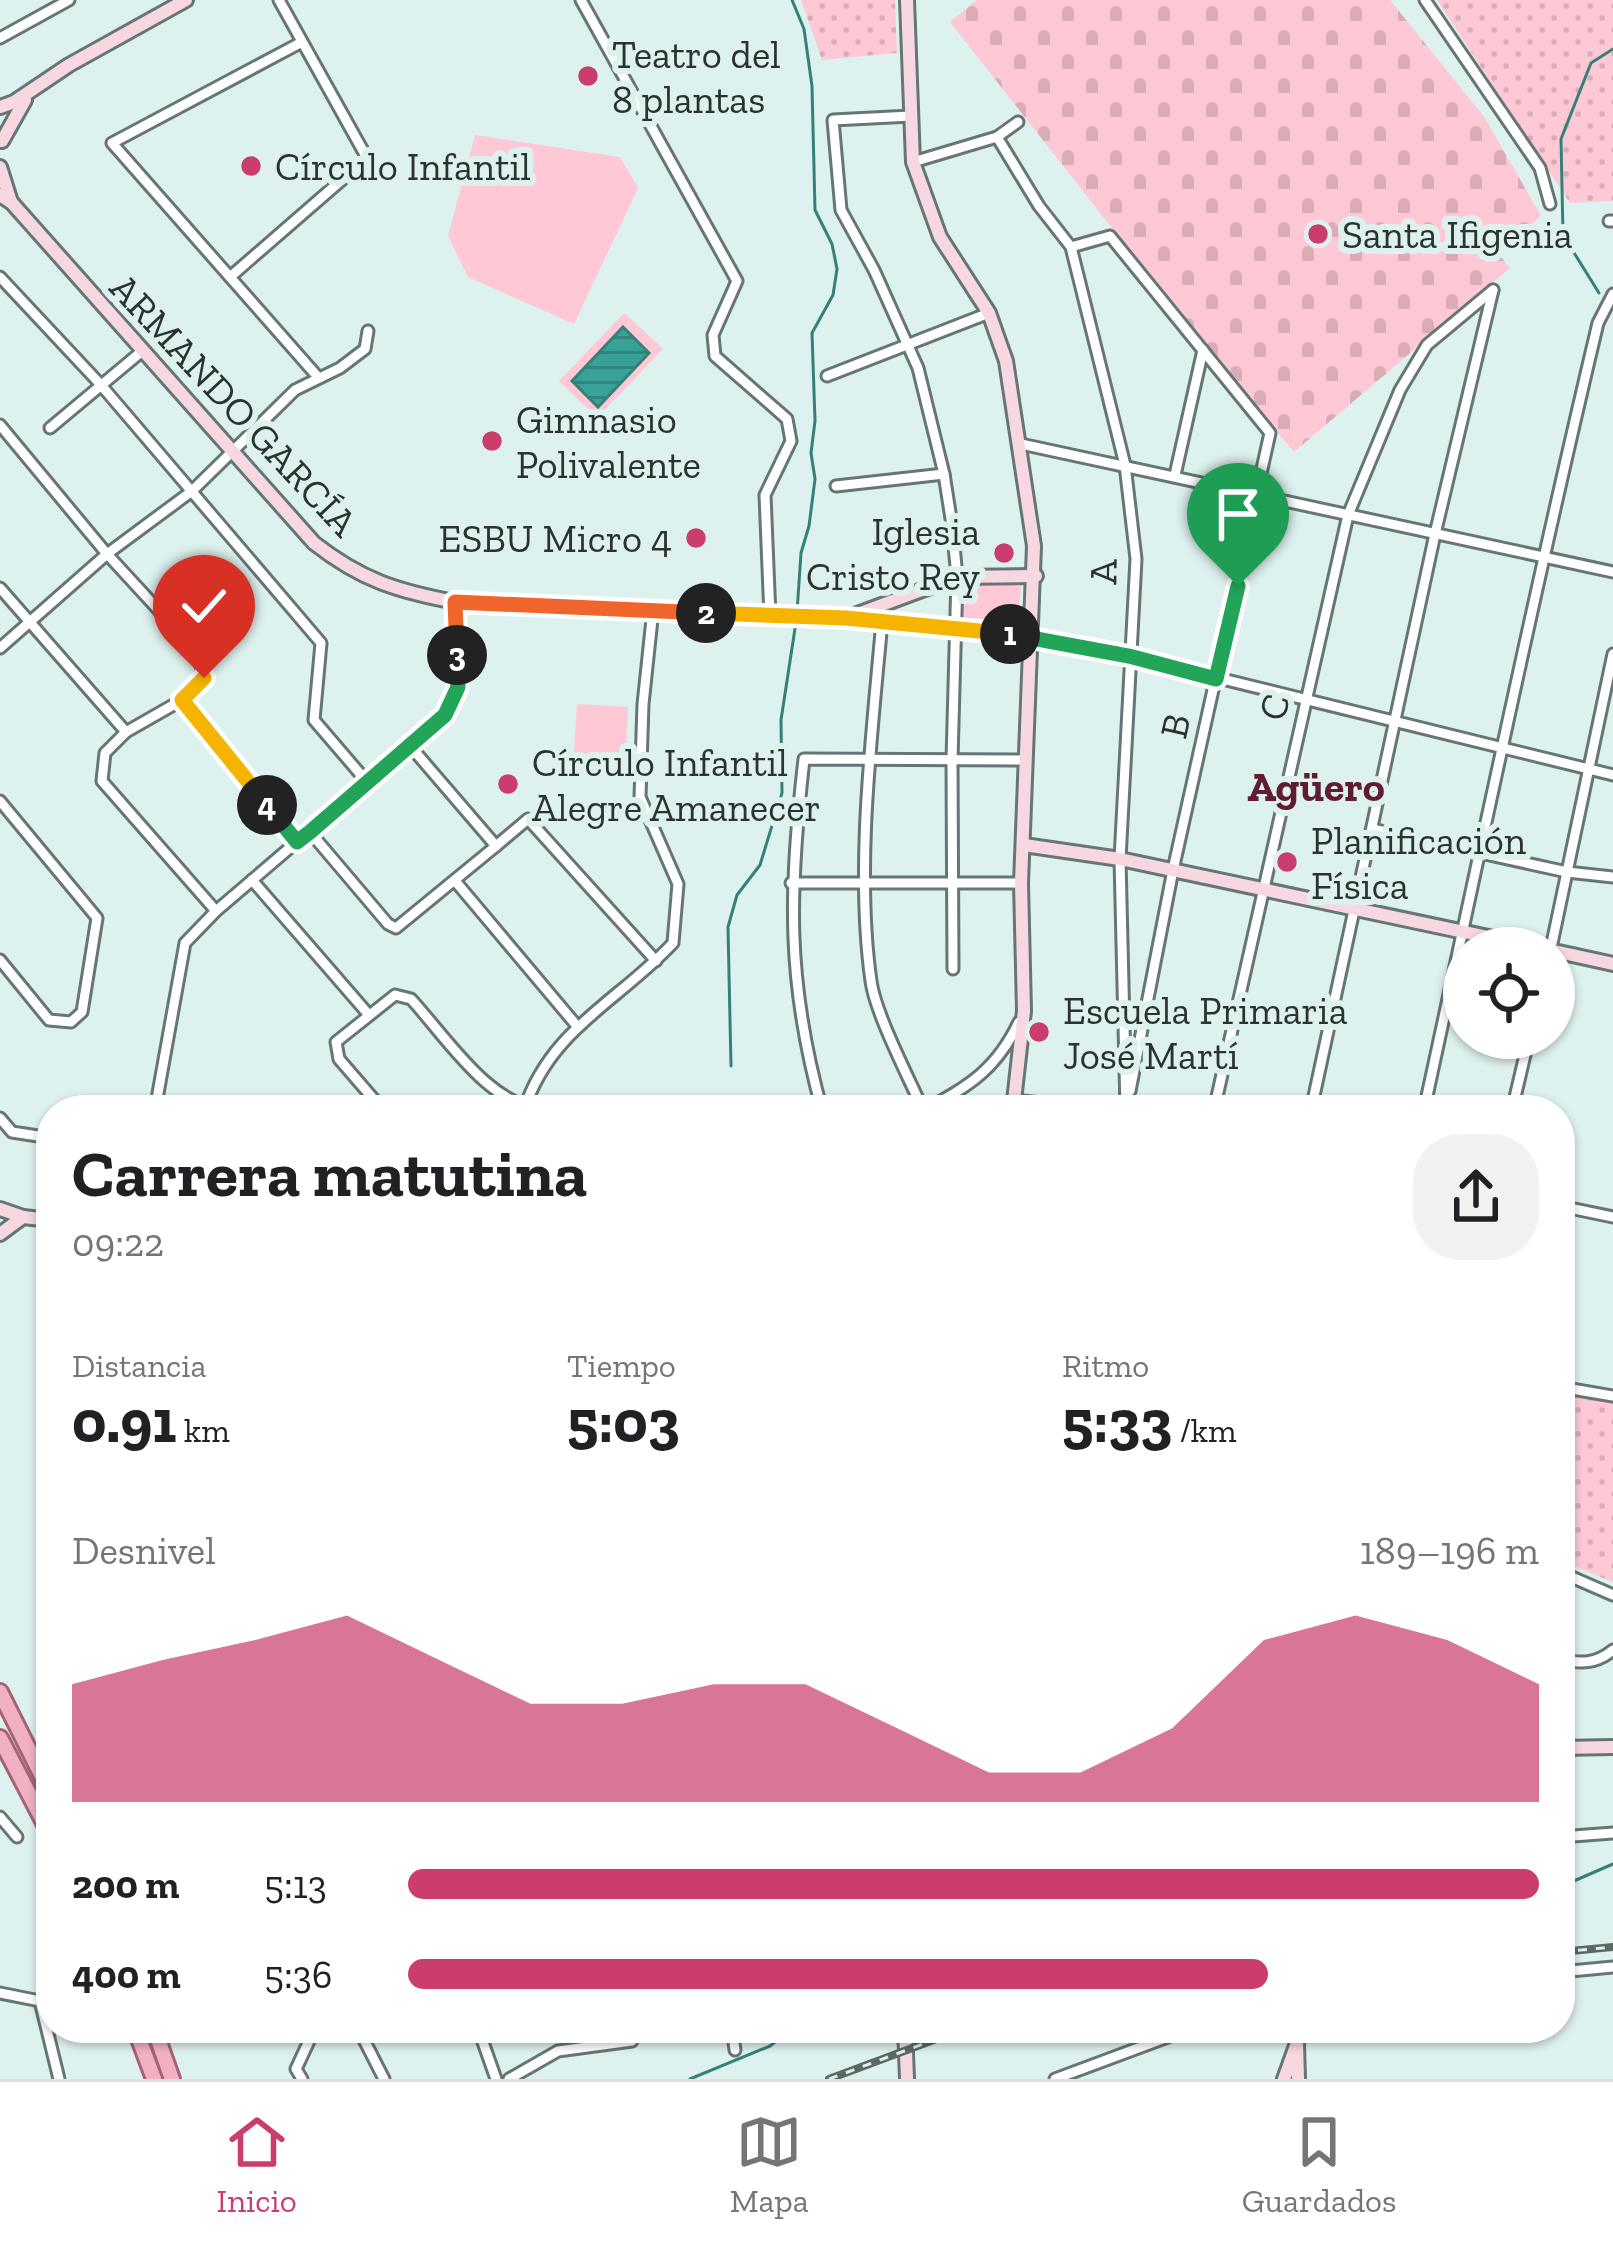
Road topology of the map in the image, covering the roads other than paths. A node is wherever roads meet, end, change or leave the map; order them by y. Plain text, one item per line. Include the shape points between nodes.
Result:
1 (69, 0) edge
2 (186, 0) edge
3 (279, 0) edge
4 (581, 0) edge
5 (1424, 0) edge
6 (909, 4) edge
7 (0, 38) edge
8 (302, 42) junction
9 (33, 90) junction
10 (0, 107) edge
11 (911, 116) junction
12 (1018, 122) dead end
13 (997, 137) junction
14 (1, 138) edge
15 (913, 162) junction
16 (0, 163) edge
17 (6, 199) edge
18 (1550, 204) dead end
19 (1071, 247) junction
20 (0, 277) edge
21 (230, 277) junction
22 (1613, 294) edge
23 (1610, 308) edge
24 (989, 313) junction
25 (368, 331) dead end
26 (909, 346) junction
27 (1203, 350) junction
28 (141, 352) junction
29 (316, 376) junction
30 (826, 376) dead end
31 (101, 385) junction
32 (0, 425) edge
33 (50, 428) dead end
34 (1021, 444) junction
35 (233, 453) junction
36 (1125, 465) junction
37 (944, 475) junction
38 (1175, 476) junction
39 (836, 486) dead end
40 (192, 491) junction
41 (1258, 494) junction
42 (1348, 515) junction
43 (1435, 534) junction
44 (107, 554) junction
45 (1543, 557) junction
46 (1613, 572) edge
47 (1036, 576) junction
48 (956, 577) junction
49 (0, 588) edge
50 (455, 602) junction
51 (653, 610) junction
52 (777, 616) junction
53 (846, 618) junction
54 (882, 621) junction
55 (29, 622) junction
56 (954, 628) junction
57 (1031, 637) junction
58 (0, 648) edge
59 (1613, 655) edge
60 (1129, 656) junction
61 (1216, 679) junction
62 (182, 700) junction
63 (1306, 702) junction
64 (1396, 724) junction
65 (126, 732) junction
66 (411, 747) junction
67 (1505, 751) junction
68 (870, 759) junction
69 (952, 760) junction
70 (1025, 760) junction
71 (1591, 770) junction
72 (1613, 775) edge
73 (368, 783) junction
74 (0, 801) edge
75 (1372, 829) junction
76 (310, 832) junction
77 (297, 842) junction
78 (1024, 845) junction
79 (496, 847) junction
80 (1481, 852) junction
81 (1120, 859) junction
82 (1173, 870) junction
83 (1567, 872) junction
84 (1613, 877) edge
85 (253, 880) junction
86 (867, 880) junction
87 (456, 882) junction
88 (952, 882) junction
89 (791, 883) junction
90 (1022, 883) junction
91 (1262, 889) junction
92 (1354, 908) junction
93 (216, 911) junction
94 (1463, 927) edge
95 (1556, 927) edge
96 (1443, 929) edge
97 (1575, 955) edge
98 (0, 960) edge
99 (656, 962) junction
100 (1613, 964) edge
101 (953, 969) dead end
102 (1024, 1011) junction
103 (369, 1016) junction
104 (1443, 1022) edge
105 (577, 1026) junction
106 (1524, 1059) edge
107 (158, 1095) edge
108 (370, 1095) edge
109 (498, 1095) edge
110 (529, 1095) edge
111 (818, 1095) edge
112 (918, 1095) edge
113 (951, 1095) edge
114 (1015, 1095) edge
115 (1126, 1095) edge
116 (1129, 1095) edge
117 (1217, 1095) edge
118 (1314, 1095) edge
119 (1427, 1095) edge
120 (1516, 1095) edge
121 (0, 1118) edge
122 (36, 1136) edge
123 (0, 1209) edge
124 (1575, 1209) edge
125 (23, 1217) junction
126 (1613, 1217) edge
127 (36, 1218) edge
128 (0, 1234) edge
129 (1575, 1390) edge
130 (1613, 1396) edge
131 (1575, 1579) edge
132 (1613, 1595) edge
133 (1613, 1650) edge
134 (1575, 1662) edge
135 (0, 1692) edge
136 (0, 1738) edge
137 (1613, 1747) edge
138 (1575, 1748) edge
139 (36, 1764) edge
140 (36, 1807) edge
141 (0, 1817) edge
142 (1613, 1833) edge
143 (1575, 1836) edge
144 (17, 1837) dead end
145 (1613, 1967) edge
146 (1575, 1971) edge
147 (0, 1994) edge
148 (36, 1999) edge
149 (52, 2043) edge
150 (141, 2043) edge
151 (159, 2043) edge
152 (308, 2043) edge
153 (366, 2043) edge
154 (483, 2043) edge
155 (617, 2043) edge
156 (734, 2043) edge
157 (906, 2043) edge
158 (1156, 2043) edge
159 (1295, 2043) edge
160 (1298, 2043) edge
161 (735, 2050) dead end
162 (1076, 2076) edge
163 (58, 2079) edge
164 (154, 2079) edge
165 (172, 2079) edge
166 (302, 2079) edge
167 (384, 2079) edge
168 (496, 2079) edge
169 (509, 2079) edge
170 (908, 2079) edge
171 (1055, 2079) edge
172 (1285, 2079) edge
173 (1298, 2079) edge

1 - 7 street
2 - 9 main road
3 - 8 street
4 - 52 street via 737,281 712,335 715,356 788,419 791,441 765,496
5 - 18 street via 1540,168
6 - 11 main road
8 - 21 street via 367,158
8 - 21 street via 112,143
9 - 10 main road
9 - 14 main road
11 - 15 main road
11 - 26 street via 833,120 841,210
12 - 13 street
13 - 15 street
13 - 19 street, A
14 - 16 main road
15 - 24 main road via 940,237
16 - 17 main road, ARMANDO GARCÍA
17 - 28 main road, ARMANDO GARCÍA
19 - 27 street, B via 1110,236
19 - 36 street, A
20 - 31 street
21 - 29 street
22 - 23 street
23 - 45 street via 1598,323
24 - 26 street
24 - 34 main road
25 - 29 street via 364,349
26 - 30 street
26 - 37 street
27 - 38 street
27 - 41 street, B via 1270,433
28 - 31 street
28 - 35 main road, ARMANDO GARCÍA
29 - 35 street
31 - 33 street
31 - 40 street
32 - 44 street
34 - 36 street
34 - 47 main road
35 - 40 street
35 - 50 main road, ARMANDO GARCÍA via 348,570
36 - 38 street
36 - 60 street, A via 1136,559
37 - 39 street
37 - 48 street
38 - 41 street
40 - 44 street
40 - 73 street via 321,643 314,720
41 - 42 street
41 - 61 street, B
42 - 43 street
42 - 43 street, C via 1427,345 1493,290
42 - 63 street, C
43 - 45 street
43 - 64 street
44 - 55 street
44 - 62 street via 198,653 204,678
45 - 46 street
45 - 67 street
47 - 48 main road
47 - 57 main road
48 - 53 main road
48 - 56 street
49 - 55 street
50 - 51 main road, ARMANDO GARCÍA
50 - 66 street via 458,687 445,715
51 - 52 main road, ARMANDO GARCÍA
51 - 99 street via 640,797 678,884 673,943
52 - 53 main road, ARMANDO GARCÍA
53 - 54 main road, ARMANDO GARCÍA
54 - 56 main road, ARMANDO GARCÍA
54 - 68 street
55 - 58 street
55 - 65 street
56 - 57 main road, ARMANDO GARCÍA
56 - 69 street
57 - 60 street
57 - 70 main road
59 - 71 street
60 - 61 street
60 - 81 street, A
61 - 63 street
61 - 82 street, B
62 - 65 street
62 - 77 street
63 - 64 street
63 - 91 street, C
64 - 67 street
64 - 75 street
65 - 93 street via 105,753 102,781
66 - 73 street
66 - 79 street
67 - 71 street
67 - 80 street
68 - 69 street
68 - 86 street
68 - 89 street via 804,759
69 - 70 street
69 - 88 street
70 - 78 main road
71 - 72 street
71 - 83 street
73 - 76 street
74 - 98 street via 97,917 82,1012 71,1022 50,1020
75 - 80 street
75 - 92 street
76 - 77 street
76 - 87 street via 396,928
77 - 85 street
78 - 81 main road
78 - 90 main road
79 - 87 street
79 - 99 street via 528,819
80 - 83 street
80 - 94 street
81 - 82 main road
81 - 115 street, A
82 - 91 main road
82 - 116 street, B
83 - 84 street
83 - 95 street
85 - 93 street
85 - 103 street
86 - 88 street
86 - 89 street
86 - 112 street via 871,986
87 - 105 street
88 - 90 street
88 - 101 street
89 - 111 street via 803,1041
90 - 102 main road
91 - 92 main road
91 - 117 street, C
92 - 96 main road
92 - 118 street
93 - 107 street via 185,943
97 - 100 main road
99 - 105 street
102 - 113 street via 1007,1047 978,1080
102 - 114 main road
103 - 108 street via 336,1042 339,1059
103 - 109 street via 394,995 411,999
104 - 119 street
105 - 110 street via 538,1070
106 - 120 street
121 - 122 street via 12,1132
123 - 125 main road
124 - 126 street
125 - 127 main road
125 - 128 main road
129 - 130 street
131 - 132 street
133 - 134 street
135 - 139 main road
136 - 140 main road
137 - 138 main road
141 - 144 street
142 - 143 street
145 - 146 street
147 - 148 street
149 - 163 street
150 - 164 main road
151 - 165 main road
152 - 166 street via 296,2069
153 - 167 street
154 - 168 street
155 - 169 street via 558,2051
156 - 161 street
157 - 170 main road
158 - 162 street
159 - 172 main road
160 - 173 main road
162 - 171 street

